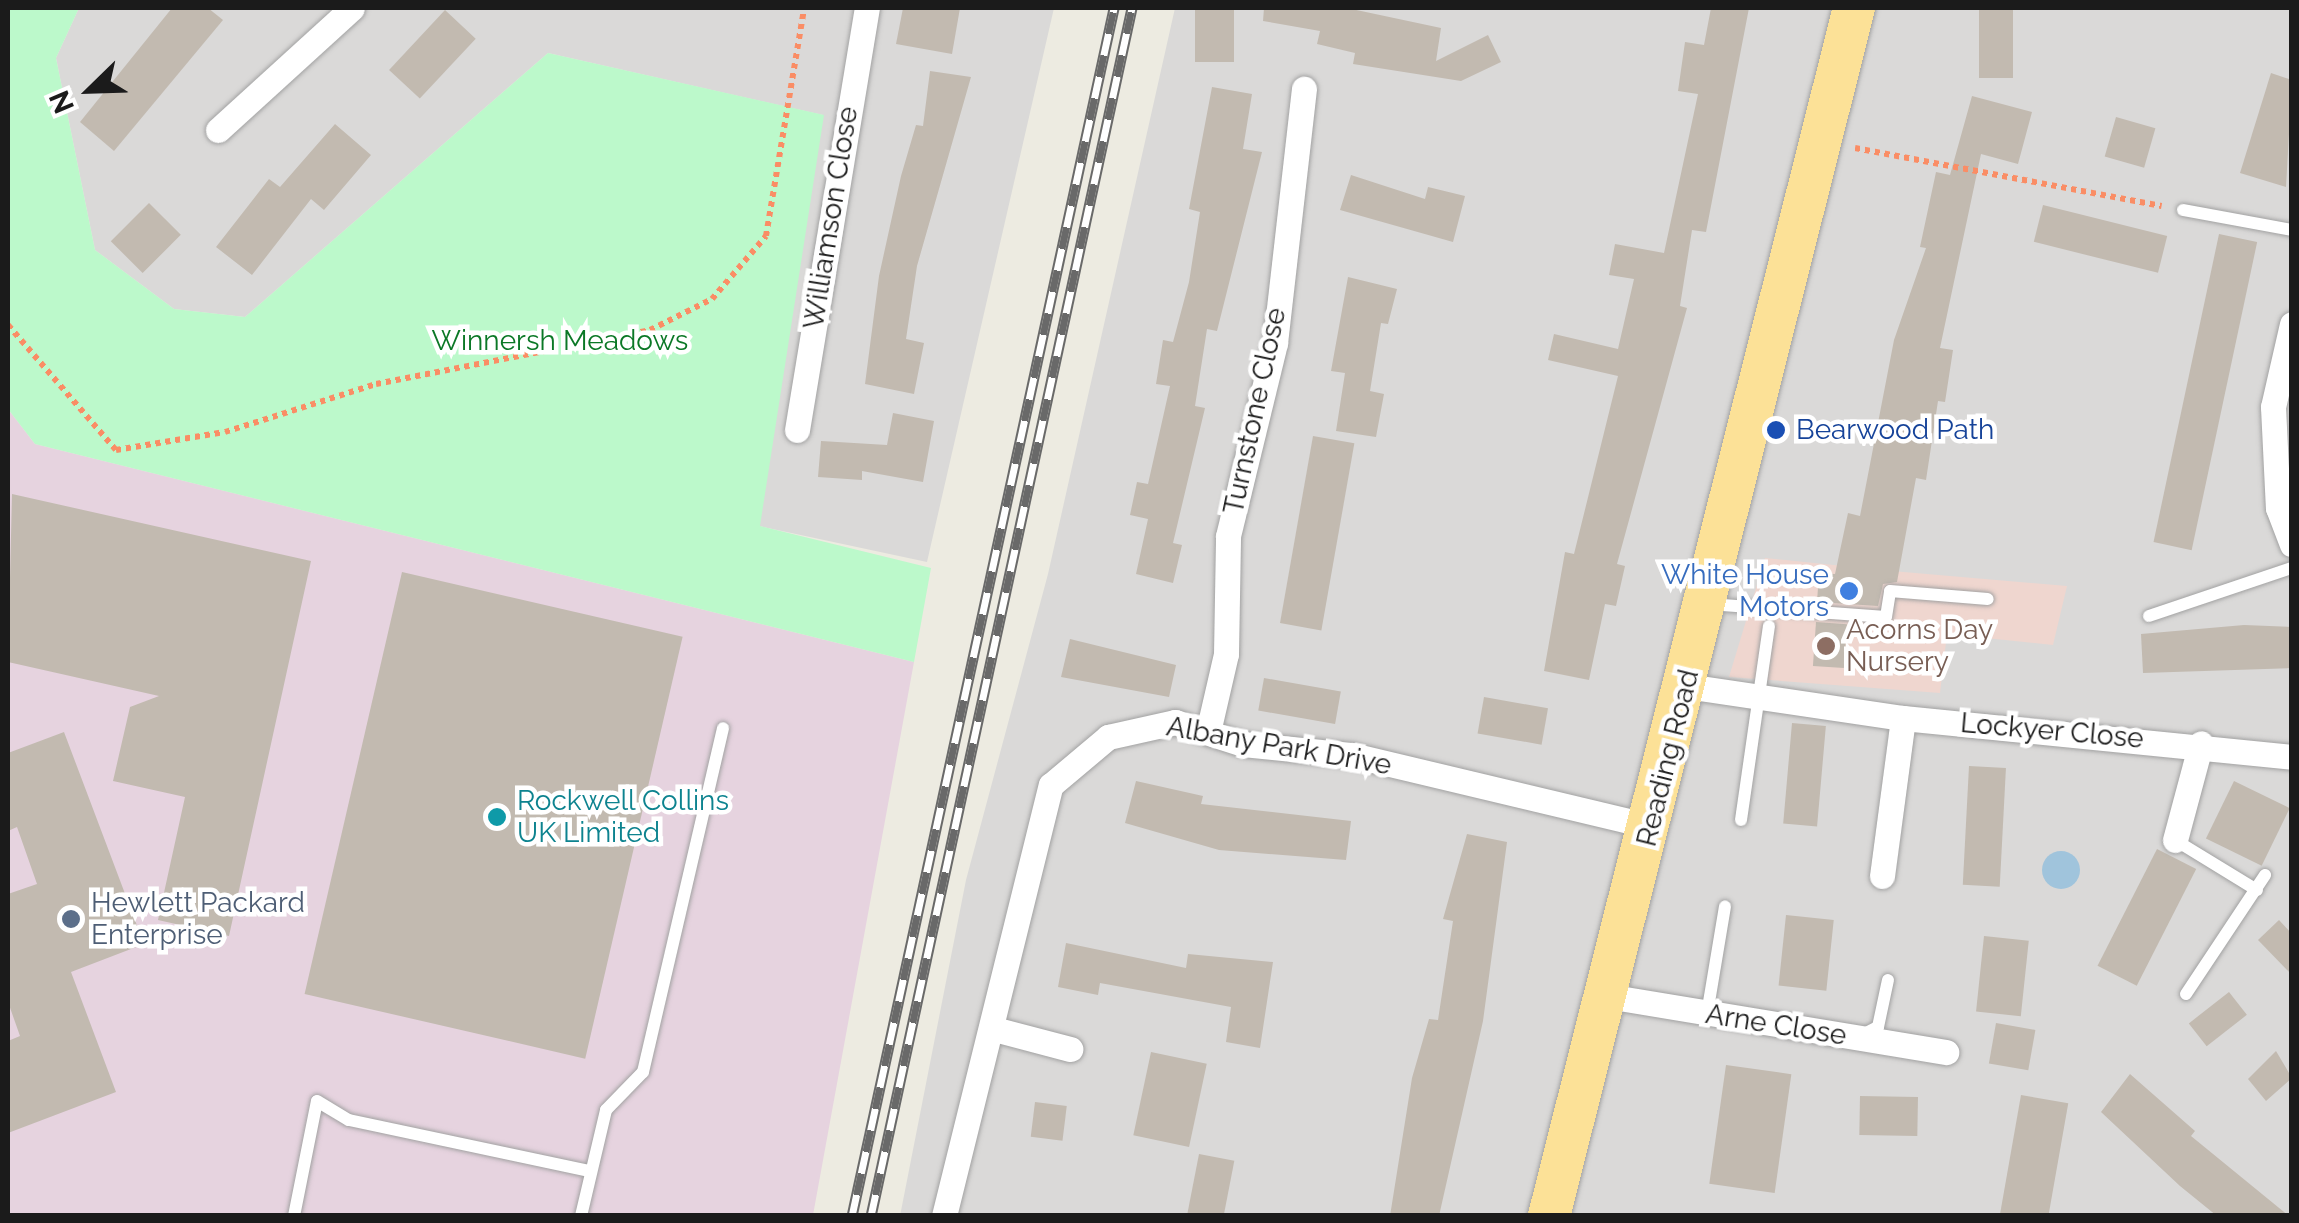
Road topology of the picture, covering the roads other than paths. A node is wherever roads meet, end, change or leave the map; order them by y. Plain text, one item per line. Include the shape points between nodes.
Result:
1 (352, 8) edge
2 (867, 8) edge
3 (1854, 8) edge
4 (1304, 90) dead end
5 (218, 130) dead end
6 (2183, 210) road end
7 (2292, 230) edge
8 (2292, 324) edge
9 (797, 430) dead end
10 (2292, 544) edge
11 (2292, 568) edge
12 (1988, 599) dead end
13 (1707, 604) junction
14 (2149, 616) dead end
15 (1770, 626) dead end
16 (1686, 686) junction
17 (1758, 694) junction
18 (1903, 718) junction
19 (723, 728) dead end
20 (1208, 732) junction
21 (2202, 743) junction
22 (2292, 758) edge
23 (1741, 820) dead end
24 (1651, 826) junction
25 (2175, 840) joint
26 (2265, 875) dead end
27 (1882, 876) dead end
28 (2257, 890) junction
29 (1726, 907) dead end
30 (1888, 980) dead end
31 (2186, 994) dead end
32 (1607, 996) junction
33 (1707, 1014) junction
34 (994, 1028) junction
35 (1856, 1038) junction
36 (1070, 1049) dead end
37 (1946, 1052) dead end
38 (589, 1171) junction
39 (294, 1216) edge
40 (580, 1216) edge
41 (944, 1216) edge
42 (1549, 1216) edge

1 - 5 street
2 - 9 street, Williamson Close
3 - 13 main road, Reading Road
4 - 20 street, Turnstone Close via 1275,342 1228,536 1226,654
6 - 7 lane
8 - 10 street via 2272,407 2278,508
11 - 14 lane
12 - 13 lane via 1890,590 1886,616
13 - 16 main road, Reading Road
15 - 17 lane
16 - 17 street, Lockyer Close
16 - 24 main road, Reading Road
17 - 18 street, Lockyer Close
17 - 23 lane
18 - 21 street, Lockyer Close
18 - 27 street
19 - 38 lane via 644,1072 606,1110
20 - 24 street, Albany Park Drive via 1276,750 1352,755
20 - 34 street, Albany Park Drive via 1175,722 1138,726 1080,755 1050,785 1026,862
21 - 22 street, Lockyer Close
21 - 25 street
24 - 32 main road, Reading Road
25 - 28 lane
26 - 28 lane
28 - 31 lane
29 - 33 lane
30 - 35 lane via 1878,1026
32 - 33 street, Arne Close
32 - 42 main road, Reading Road
33 - 35 street, Arne Close
34 - 36 street
34 - 41 street, Albany Park Drive
35 - 37 street, Arne Close
38 - 39 lane via 349,1120 317,1101
38 - 40 lane

